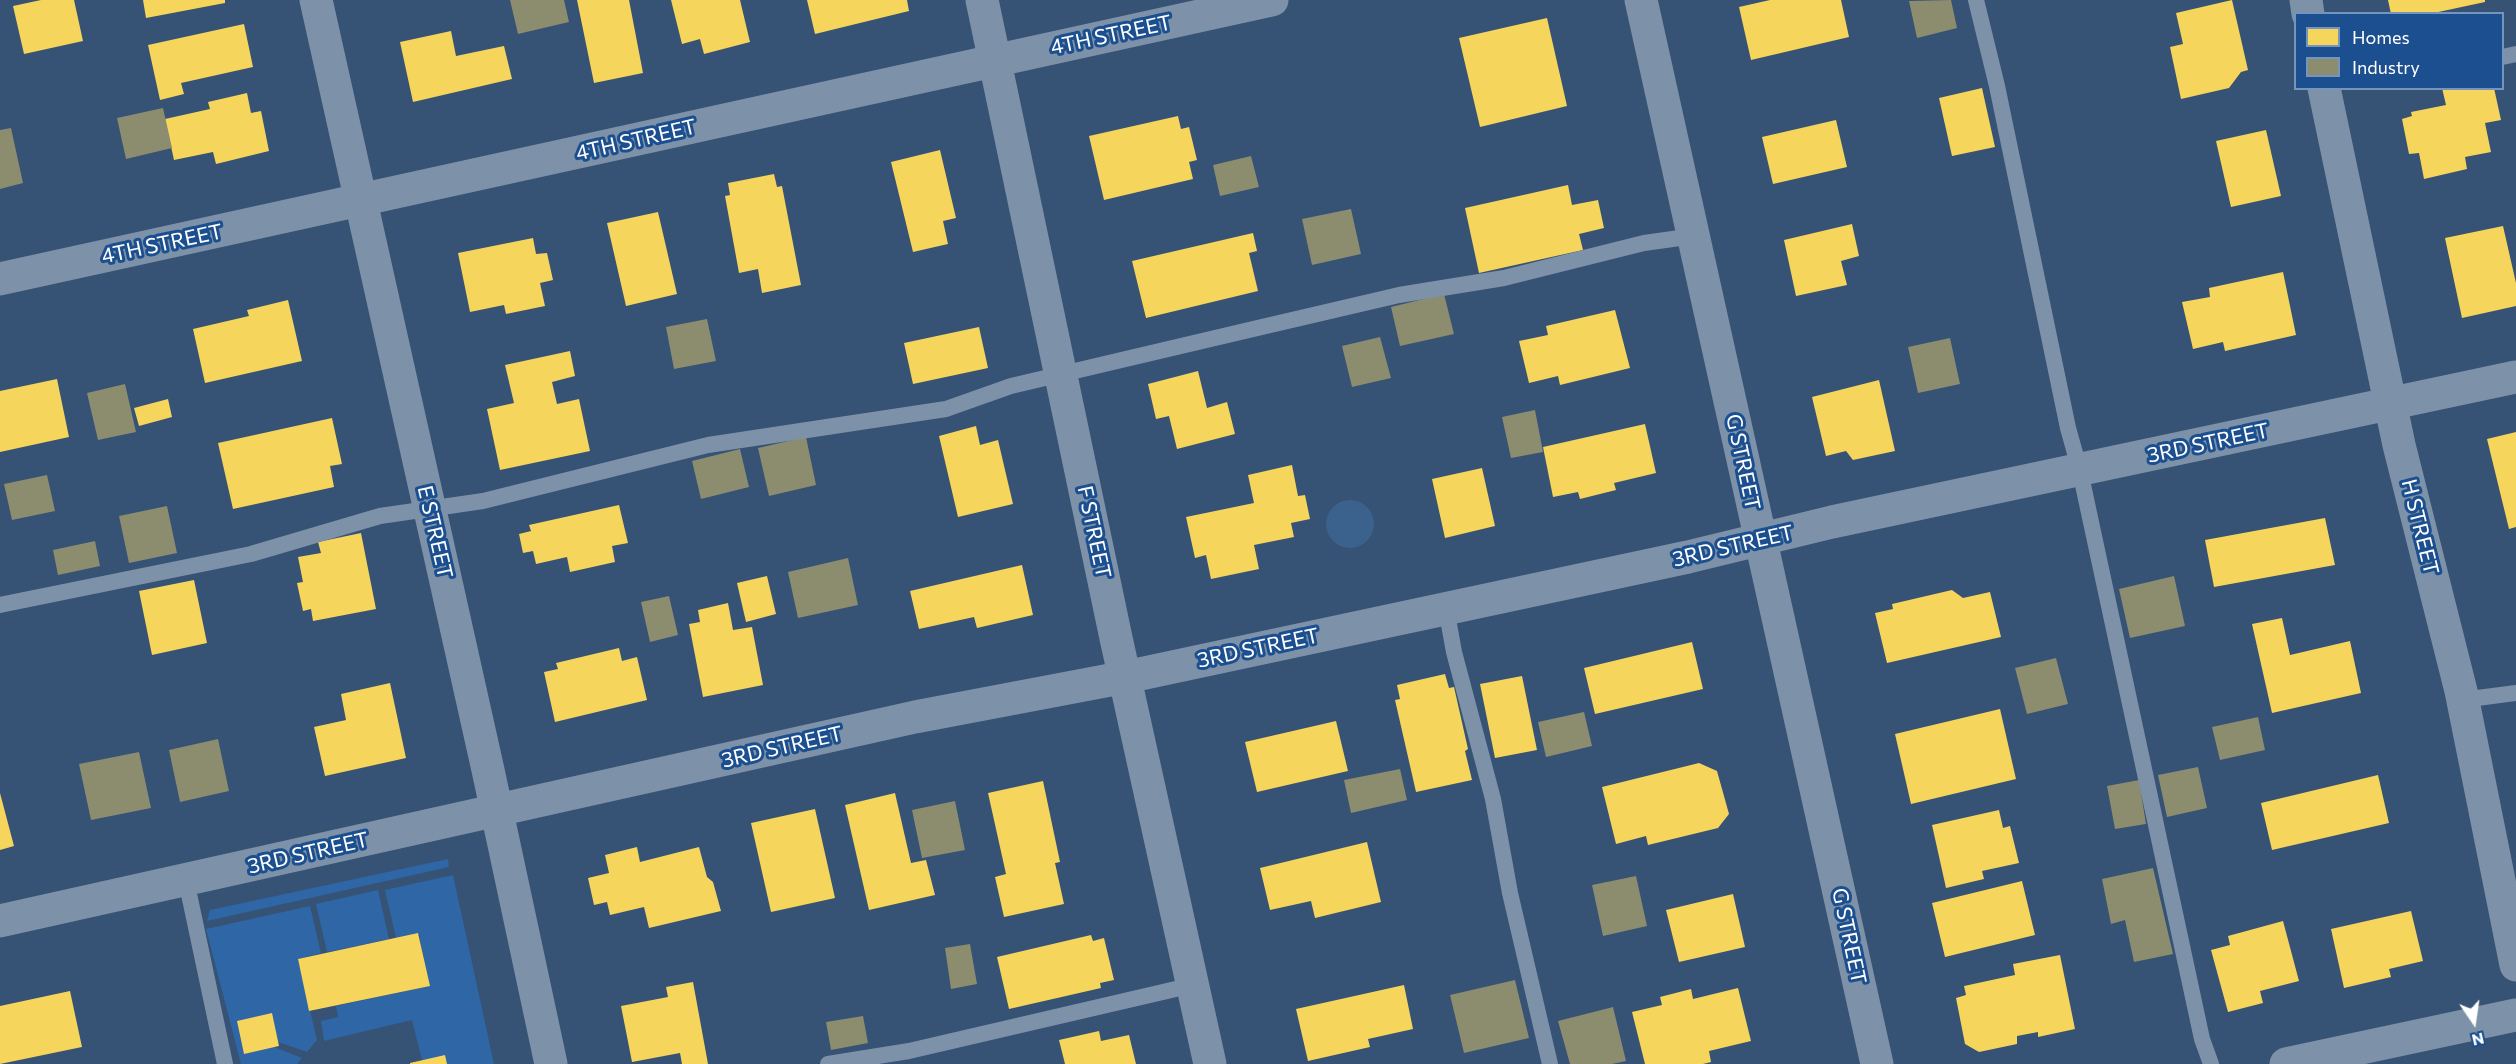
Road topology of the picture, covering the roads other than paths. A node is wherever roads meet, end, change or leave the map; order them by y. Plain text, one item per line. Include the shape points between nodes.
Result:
1 (316, 0) edge
2 (982, 0) edge
3 (1272, 0) edge
4 (1641, 0) edge
5 (1976, 0) edge
6 (994, 62) junction
7 (2326, 90) edge
8 (361, 201) junction
9 (1694, 236) junction
10 (0, 279) edge
11 (1061, 374) junction
12 (2516, 377) edge
13 (2390, 404) junction
14 (2080, 471) junction
15 (430, 507) junction
16 (1761, 541) junction
17 (0, 605) edge
18 (1446, 608) junction
19 (1126, 677) junction
20 (2516, 693) edge
21 (2462, 700) junction
22 (497, 812) junction
23 (186, 880) junction
24 (0, 921) edge
25 (2516, 965) edge
26 (1193, 985) junction
27 (2516, 1016) edge
28 (225, 1064) edge
29 (551, 1064) edge
30 (828, 1064) edge
31 (1210, 1064) edge
32 (1550, 1064) edge
33 (1877, 1064) edge
34 (2211, 1064) edge
35 (2286, 1064) edge

1 - 8 street, E STREET
2 - 6 street, F STREET
3 - 6 street, 4TH STREET
4 - 9 street, G STREET
5 - 14 lane
6 - 8 street, 4TH STREET
6 - 11 street, F STREET
7 - 13 street, H STREET
8 - 10 street, 4TH STREET
8 - 15 street, E STREET
9 - 11 lane via 1644,243 1504,278 1399,295
9 - 16 street, G STREET
11 - 15 lane via 1011,386 946,409 708,446 483,501
11 - 19 street, F STREET
12 - 13 street, 3RD STREET
13 - 14 street, 3RD STREET
13 - 21 street, H STREET
14 - 16 street, 3RD STREET
14 - 34 lane via 2202,1039
15 - 17 lane via 380,516 251,554
15 - 22 street, E STREET
16 - 18 street, 3RD STREET
16 - 33 street, G STREET
18 - 19 street, 3RD STREET
18 - 32 lane via 1493,799 1510,893
19 - 22 street, 3RD STREET via 915,717
19 - 26 street, F STREET
20 - 21 lane
21 - 25 street, H STREET
22 - 23 street, 3RD STREET
22 - 29 street, E STREET
23 - 24 street, 3RD STREET
23 - 28 lane
26 - 30 lane via 909,1051
26 - 31 street, F STREET
27 - 35 street

